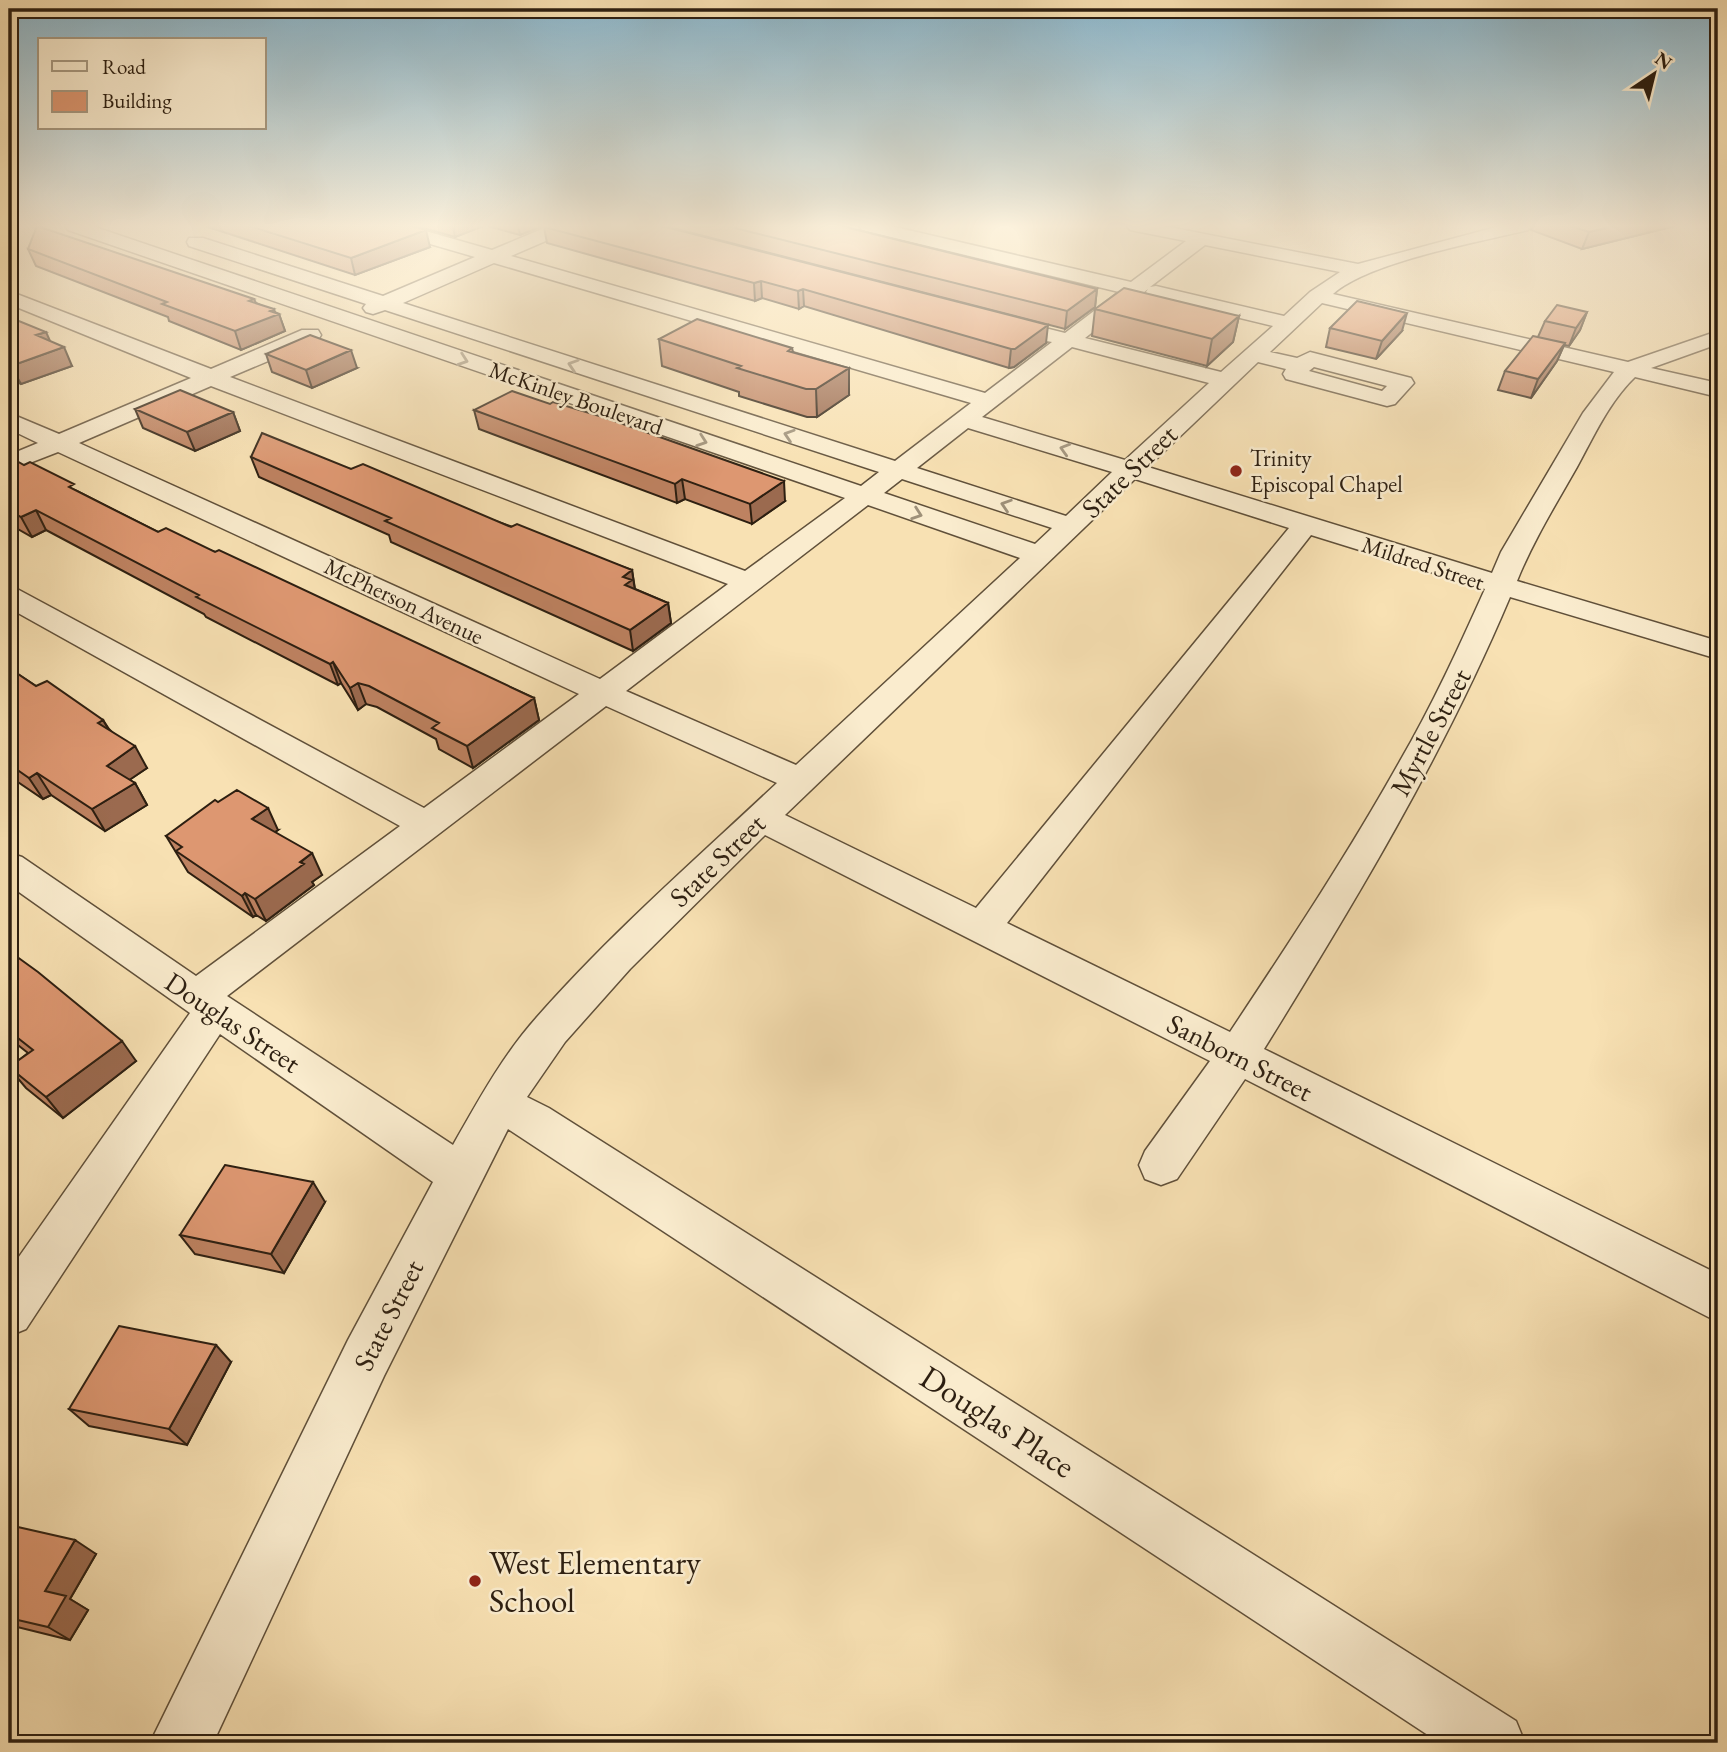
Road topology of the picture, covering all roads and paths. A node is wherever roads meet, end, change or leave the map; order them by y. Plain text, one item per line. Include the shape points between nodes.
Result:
1 (36, 308) edge
2 (311, 308) edge
3 (375, 308) edge
4 (396, 308) edge
5 (668, 308) edge
6 (1117, 308) edge
7 (1221, 308) edge
8 (1303, 308) edge
9 (1367, 308) edge
10 (347, 320) junction
11 (1286, 323) junction
12 (1028, 330) edge
13 (1718, 337) edge
14 (1067, 340) junction
15 (1253, 354) junction
16 (1301, 366) dead end
17 (1630, 370) junction
18 (212, 377) junction
19 (1224, 380) junction
20 (1718, 390) edge
21 (988, 401) junction
22 (964, 419) junction
23 (9, 420) edge
24 (59, 443) junction
25 (9, 464) edge
26 (1131, 468) junction
27 (898, 470) junction
28 (864, 496) junction
29 (1305, 525) junction
30 (1071, 526) junction
31 (1039, 555) junction
32 (748, 582) junction
33 (1498, 586) junction
34 (9, 596) edge
35 (1718, 650) edge
36 (601, 691) junction
37 (801, 780) junction
38 (761, 818) junction
39 (427, 825) junction
40 (9, 866) edge
41 (982, 928) junction
42 (206, 1003) junction
43 (1238, 1055) junction
44 (499, 1103) junction
45 (1161, 1166) dead end
46 (460, 1175) junction
47 (1718, 1299) edge
48 (9, 1312) edge
49 (181, 1743) edge
50 (1494, 1743) edge

1 - 18 street
2 - 10 street, McKinley Boulevard
3 - 10 street
27 -> 4 street, McKinley Boulevard
5 - 21 street
6 - 14 street
7 - 11 street
8 - 11 street, State Street
9 - 17 street
10 - 18 street
10 -> 28 street, McKinley Boulevard
11 - 15 street, State Street
12 - 14 street
13 - 17 street, Myrtle Street
14 - 19 street
14 - 21 street
15 - 16 street
15 - 19 street, State Street
17 - 20 street
17 - 33 street, Myrtle Street via 1595,413
18 - 24 street
18 - 32 street
19 - 26 street, State Street
21 - 22 street
26 -> 22 street, Mildred Street
22 - 27 street
23 - 24 street, McPherson Avenue
24 - 25 street
24 - 36 street, McPherson Avenue
26 - 29 street, Mildred Street
26 - 30 street, State Street
27 - 28 street
30 -> 27 street, McKinley Boulevard
28 -> 31 street, McKinley Boulevard
28 - 32 street
29 - 33 street, Mildred Street
29 - 41 street
30 - 31 street, State Street
31 - 37 street, State Street
32 - 36 street
33 - 35 street, Mildred Street
33 - 43 street, Myrtle Street via 1472,651 1418,760 1339,897
34 - 39 lane
36 - 37 street, McPherson Avenue
36 - 39 street
37 - 38 street, State Street
38 - 41 street, Sanborn Street
38 - 44 street, State Street via 616,958 550,1030
39 - 42 street
40 - 42 street, Douglas Street
41 - 43 street, Sanborn Street
42 - 46 street, Douglas Street
42 - 48 street
43 - 45 street, Myrtle Street
43 - 47 street, Sanborn Street
44 - 46 street, State Street
44 - 50 street, Douglas Place via 534,1121
46 - 49 street, State Street

